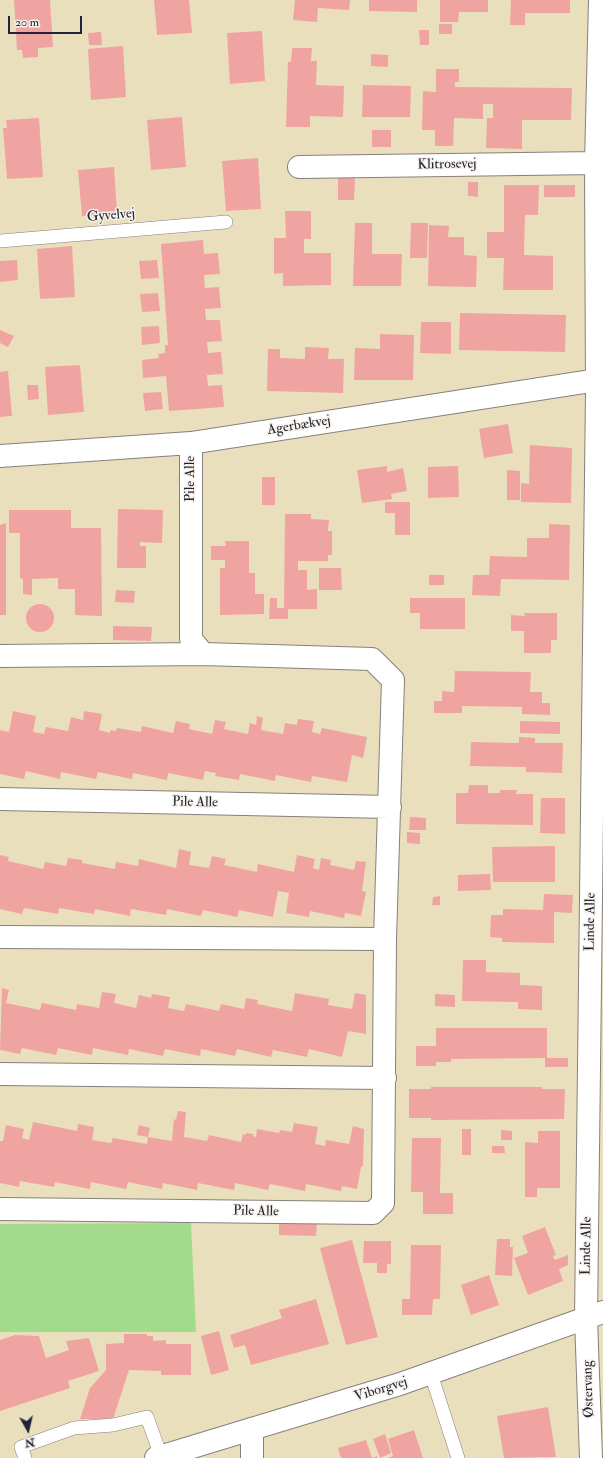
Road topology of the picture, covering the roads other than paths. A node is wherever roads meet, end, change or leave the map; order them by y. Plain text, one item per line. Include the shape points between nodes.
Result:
1 (600, 0) edge
2 (596, 163) junction
3 (299, 167) dead end
4 (226, 222) dead end
5 (0, 241) edge
6 (600, 380) edge
7 (191, 443) junction
8 (0, 456) edge
9 (203, 654) junction
10 (0, 656) edge
11 (0, 799) edge
12 (390, 807) junction
13 (0, 937) edge
14 (385, 939) junction
15 (0, 1074) edge
16 (384, 1078) junction
17 (0, 1209) edge
18 (595, 1316) edge
19 (431, 1374) junction
20 (252, 1429) junction
21 (158, 1457) edge
22 (24, 1458) edge
23 (252, 1458) edge
24 (458, 1458) edge
25 (591, 1458) edge

1 - 2 street
2 - 3 street, Klitrosevej
2 - 6 street
4 - 5 lane, Gyvelvej
6 - 7 street, Agerbækvej
6 - 18 street, Linde Alle
7 - 8 street, Agerbækvej
7 - 9 street, Pile Alle via 191,639
9 - 10 street, Pile Alle
9 - 12 street, Pile Alle via 372,659 393,680
11 - 12 street, Pile Alle
12 - 14 street, Pile Alle
13 - 14 street
14 - 16 street, Pile Alle
15 - 16 street
16 - 17 street, Pile Alle via 383,1203 373,1213
18 - 19 street, Viborgvej
18 - 25 street, Østervang
19 - 20 street, Viborgvej
19 - 24 lane
20 - 21 street, Viborgvej
20 - 23 street
21 - 22 lane via 146,1417 113,1425 74,1428 21,1447

